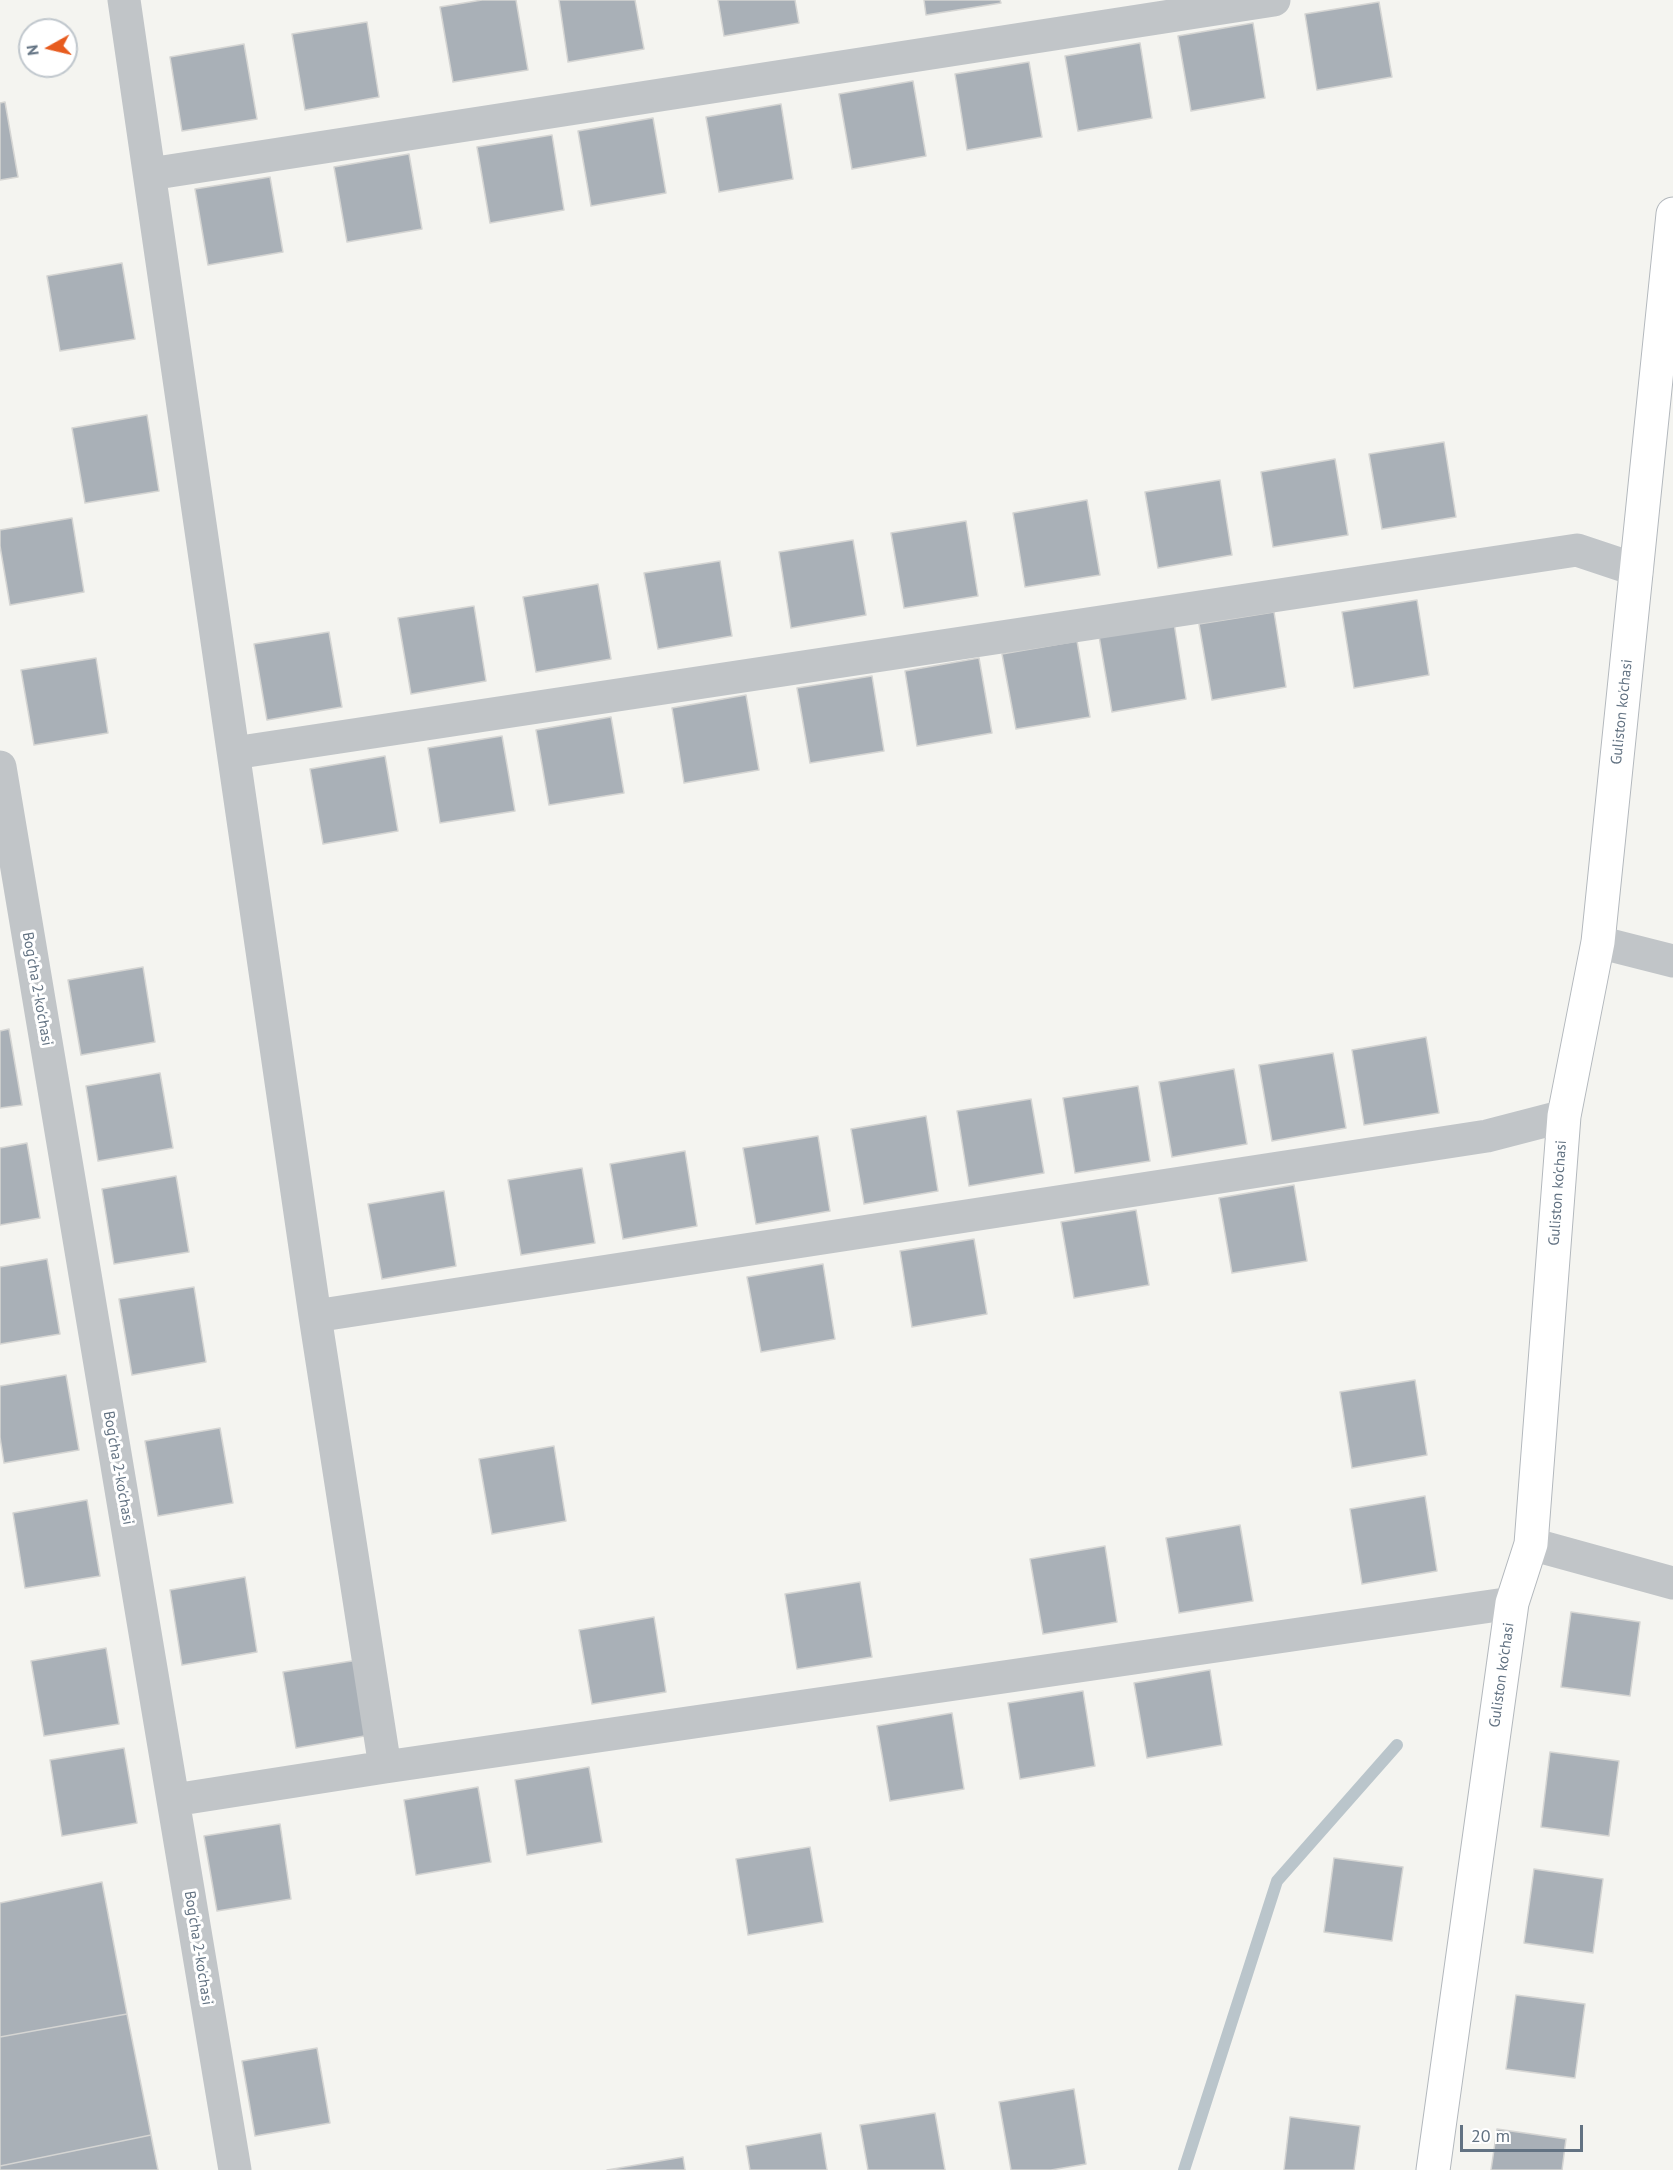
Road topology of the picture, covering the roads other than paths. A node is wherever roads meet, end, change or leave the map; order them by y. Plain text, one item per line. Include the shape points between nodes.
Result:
1 (124, 0) edge
2 (1274, 0) edge
3 (150, 174) junction
4 (1673, 214) edge
5 (1665, 370) edge
6 (1637, 570) junction
7 (234, 753) junction
8 (0, 767) edge
9 (1599, 942) junction
10 (1673, 961) edge
11 (1564, 1116) junction
12 (315, 1316) junction
13 (1531, 1544) junction
14 (1673, 1583) edge
15 (1512, 1603) junction
16 (385, 1767) junction
17 (174, 1800) junction
18 (236, 2170) edge
19 (1433, 2170) edge

1 - 3 street
2 - 3 street
3 - 7 street
4 - 5 main road, Guliston ko'chasi
5 - 6 main road, Guliston ko'chasi
6 - 7 street via 1577,550
6 - 9 main road, Guliston ko'chasi
7 - 12 street
8 - 17 street, Bog'cha 2-ko'chasi
9 - 10 street
9 - 11 main road, Guliston ko'chasi
11 - 12 street via 1487,1136
11 - 13 main road, Guliston ko'chasi
12 - 16 street
13 - 14 street
13 - 15 main road, Guliston ko'chasi
15 - 16 street
15 - 19 main road, Guliston ko'chasi
16 - 17 street
17 - 18 street, Bog'cha 2-ko'chasi

